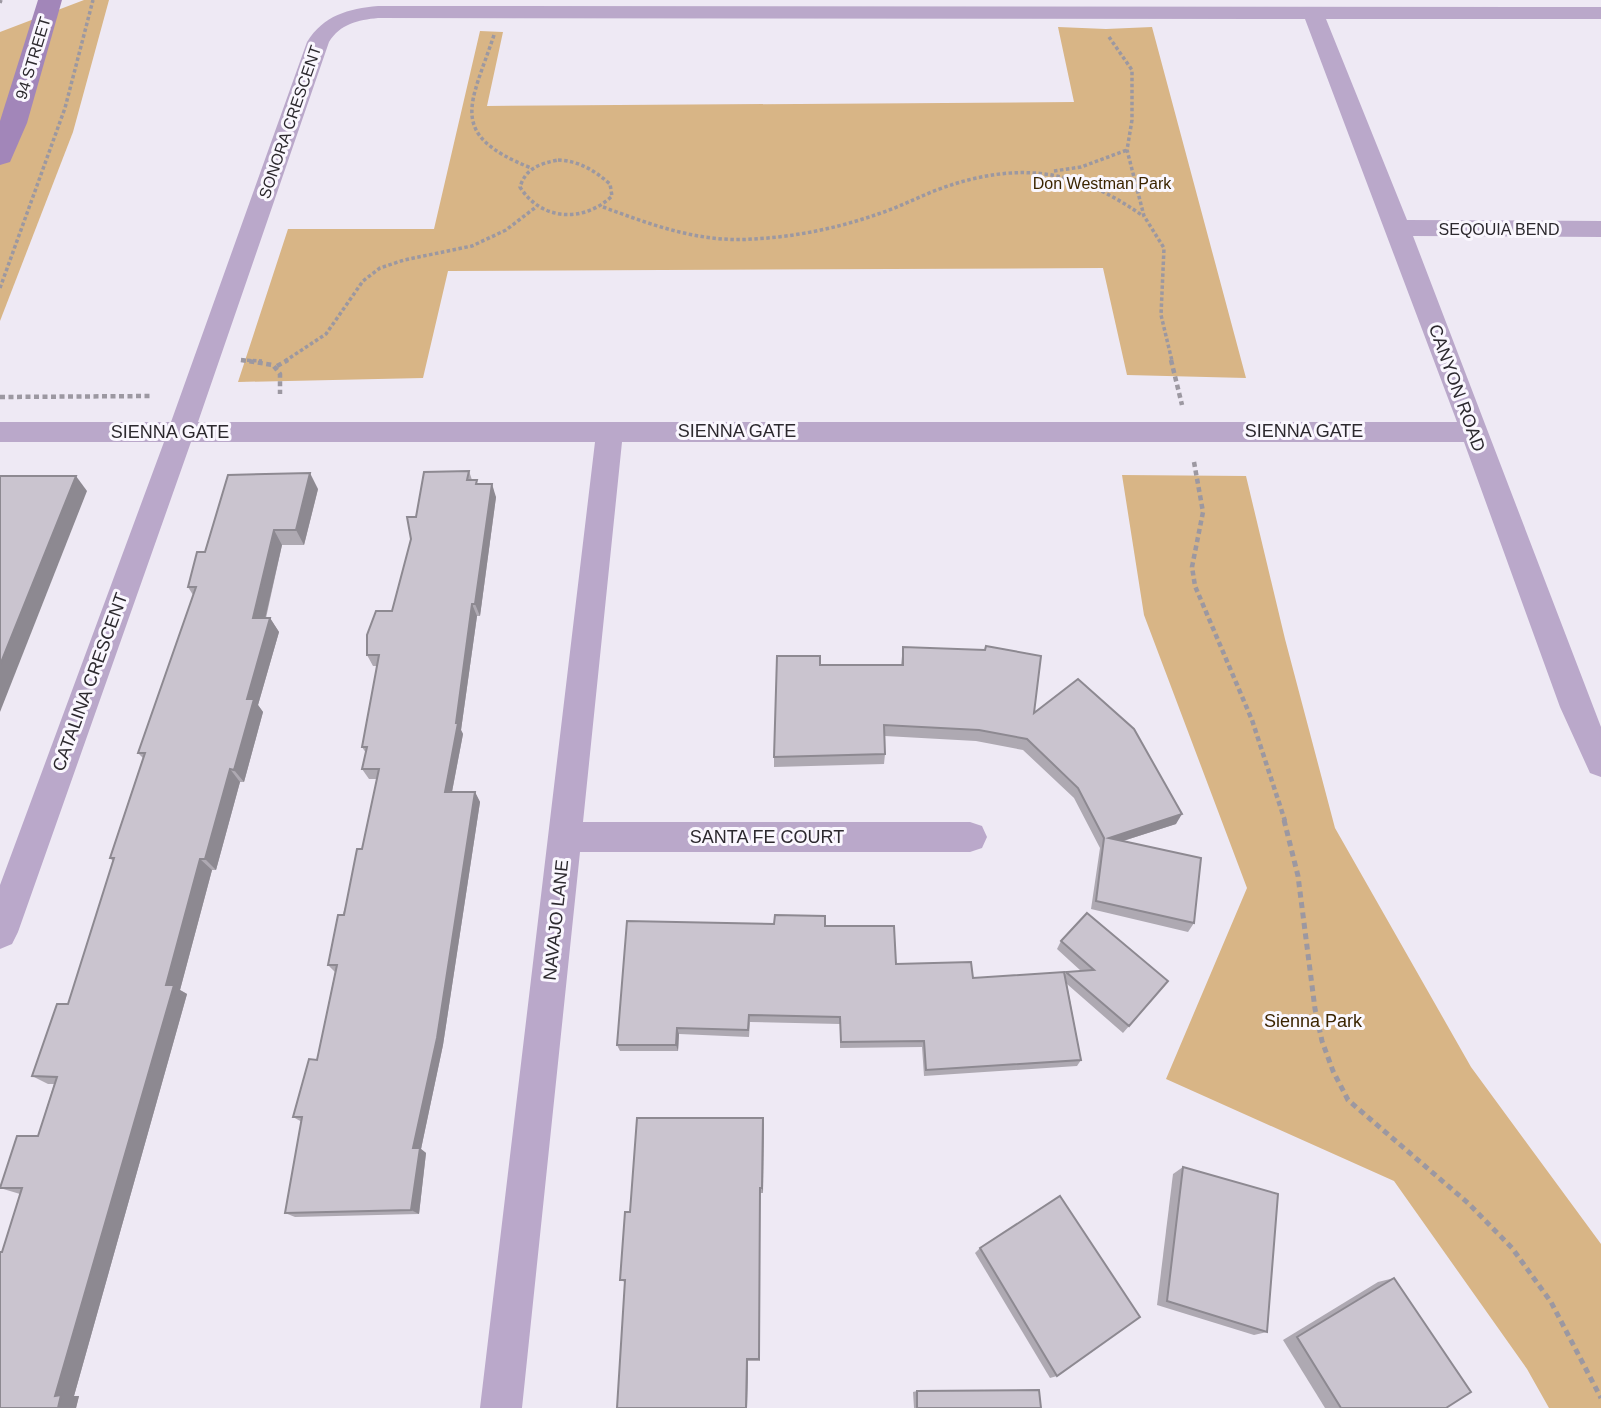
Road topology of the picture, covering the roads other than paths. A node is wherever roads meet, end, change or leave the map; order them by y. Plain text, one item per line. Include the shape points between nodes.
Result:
1 (50, 0) edge
2 (1313, 12) junction
3 (1601, 13) edge
4 (0, 156) edge
5 (1398, 228) junction
6 (1601, 229) edge
7 (610, 431) junction
8 (0, 432) edge
9 (181, 432) junction
10 (1473, 432) junction
11 (1601, 764) edge
12 (565, 837) junction
13 (970, 837) dead end
14 (0, 932) edge
15 (501, 1408) edge

1 - 4 main road, 94 STREET
2 - 3 street, SONORA CRESCENT
2 - 5 street, CANYON ROAD
2 - 9 street, SONORA CRESCENT via 378,12 341,19 328,27 318,42
5 - 6 street, SEQOUIA BEND
5 - 10 street, CANYON ROAD
7 - 9 street, SIENNA GATE
7 - 10 street, SIENNA GATE
7 - 12 street, NAVAJO LANE
8 - 9 street, SIENNA GATE
9 - 14 street, CATALINA CRESCENT
10 - 11 street, CANYON ROAD
12 - 13 street, SANTA FE COURT
12 - 15 street, NAVAJO LANE

